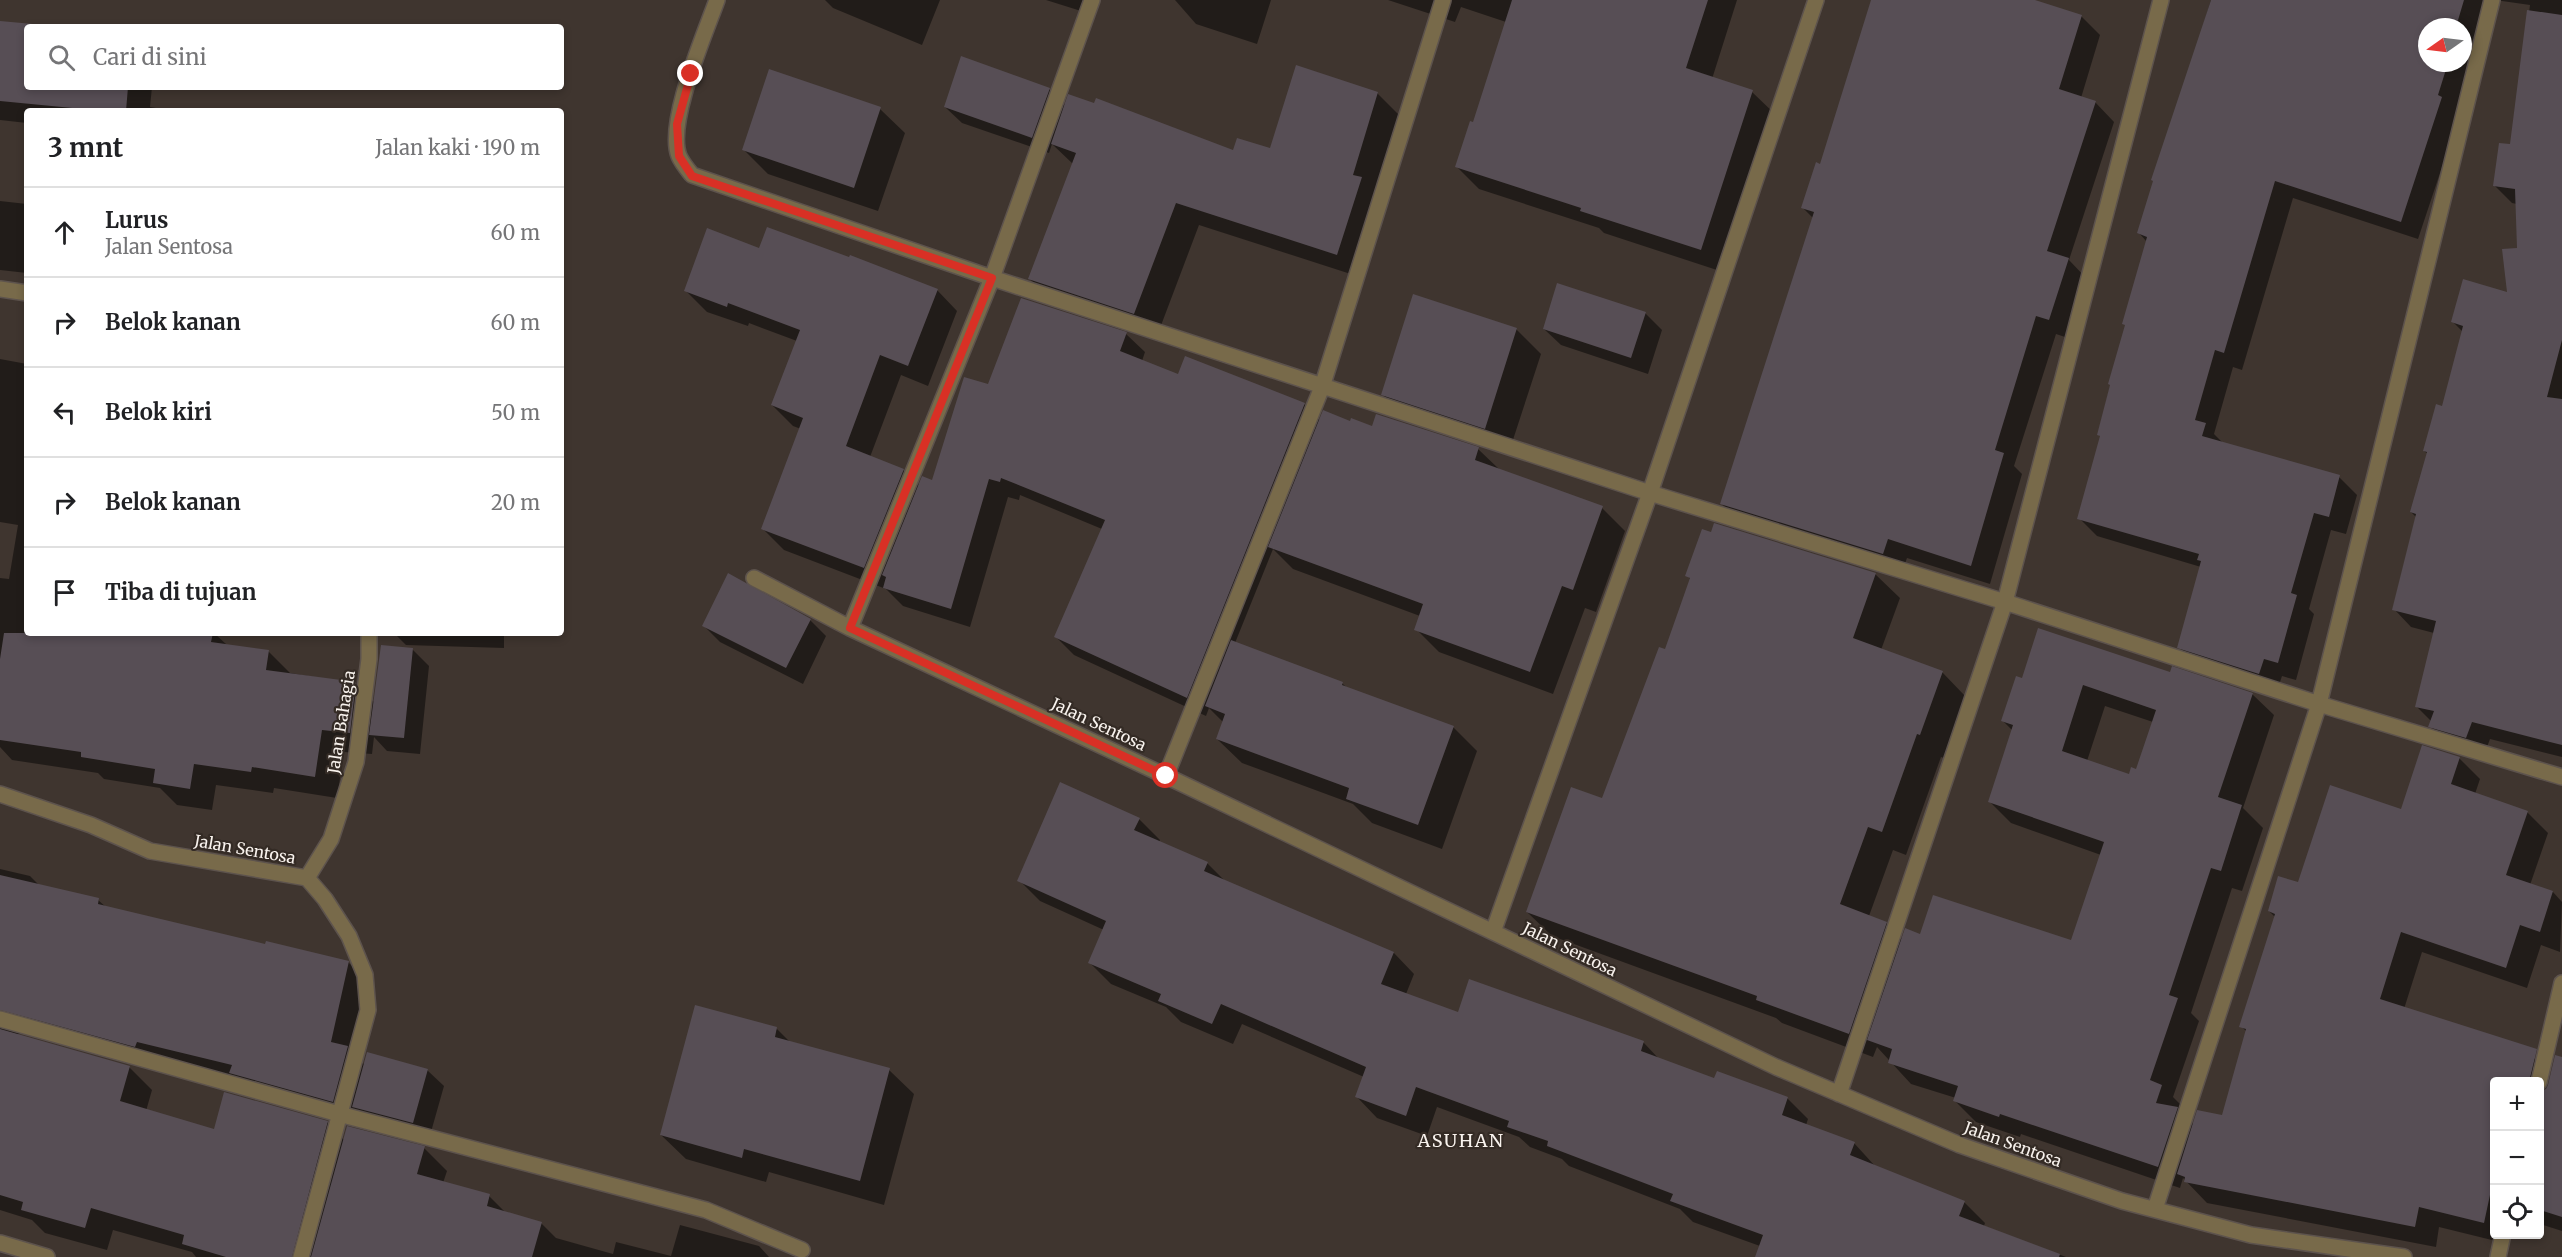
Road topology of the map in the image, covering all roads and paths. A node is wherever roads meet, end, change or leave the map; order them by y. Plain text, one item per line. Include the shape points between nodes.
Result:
1 (717, 0) edge
2 (1092, 0) edge
3 (1443, 0) edge
4 (1816, 0) edge
5 (2161, 0) edge
6 (2492, 0) edge
7 (992, 278) junction
8 (0, 289) edge
9 (24, 293) edge
10 (1322, 387) junction
11 (1650, 493) junction
12 (754, 578) dead end
13 (2005, 602) junction
14 (850, 628) junction
15 (369, 636) edge
16 (2319, 704) junction
17 (1166, 776) junction
18 (2562, 777) edge
19 (0, 794) edge
20 (307, 878) junction
21 (1493, 932) junction
22 (2562, 983) edge
23 (0, 1019) edge
24 (2540, 1077) edge
25 (1839, 1094) junction
26 (339, 1114) junction
27 (2155, 1209) junction
28 (2502, 1239) edge
29 (0, 1243) edge
30 (802, 1250) dead end
31 (47, 1257) edge
32 (301, 1257) edge
33 (2404, 1257) edge
34 (2498, 1257) edge

1 - 7 street via 677,124 679,156 692,176
2 - 7 street
3 - 10 street
4 - 11 street
5 - 13 street
6 - 16 street
7 - 10 street
7 - 14 street
8 - 9 street
10 - 11 street
10 - 17 street
11 - 13 street
11 - 21 street
12 - 14 street, Jalan Sentosa
13 - 16 street
13 - 25 street
14 - 17 street, Jalan Sentosa
15 - 20 street, Jalan Bahagia via 356,762 331,839
16 - 18 street
16 - 27 street
17 - 21 street, Jalan Sentosa
19 - 20 street, Jalan Sentosa via 91,825 150,851
20 - 26 street, Jalan Sentosa via 349,936 364,975 368,1010
21 - 25 street, Jalan Sentosa
22 - 24 street
23 - 26 street
25 - 27 street, Jalan Sentosa via 1960,1145
26 - 30 street via 706,1210
26 - 32 street, Jalan Sentosa
27 - 33 street, Jalan Sentosa via 2251,1235
28 - 34 street
29 - 31 street

